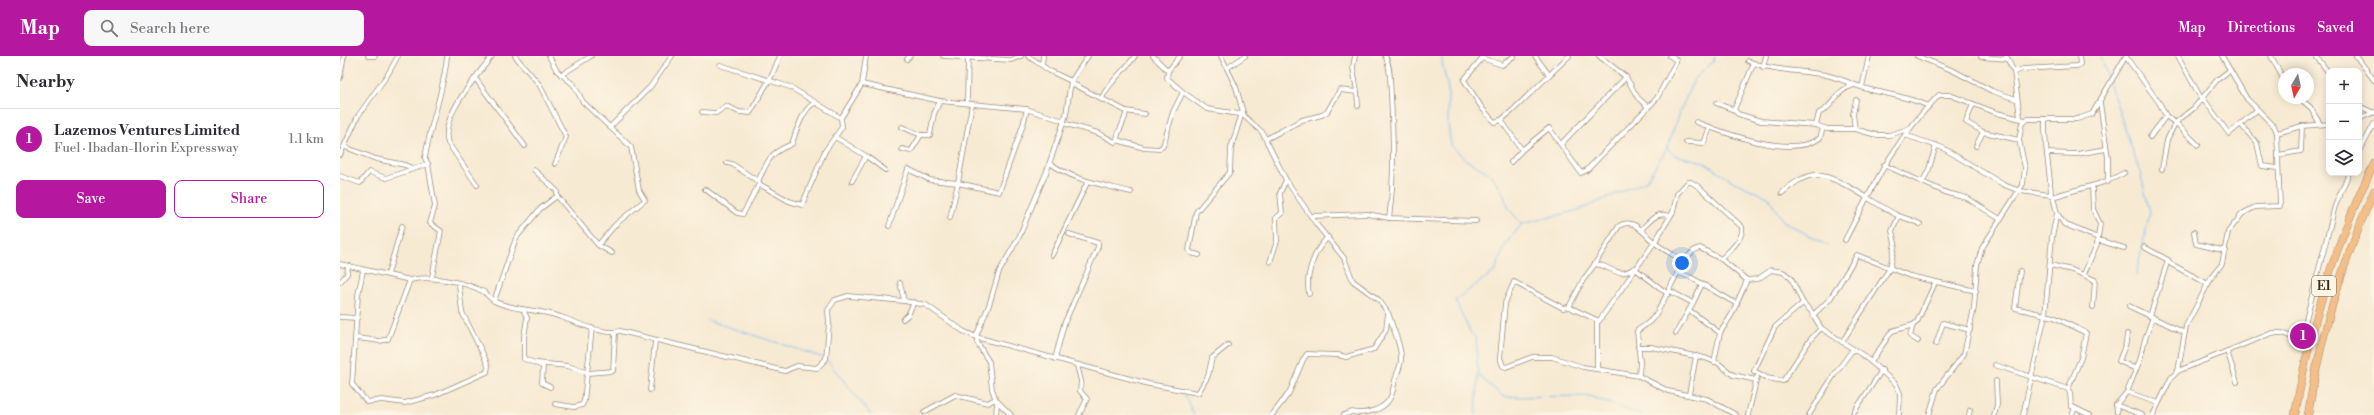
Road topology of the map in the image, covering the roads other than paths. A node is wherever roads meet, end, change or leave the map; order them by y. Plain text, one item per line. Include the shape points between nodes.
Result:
1 (344, 56) edge
2 (368, 56) edge
3 (375, 56) edge
4 (398, 56) edge
5 (447, 56) edge
6 (492, 56) edge
7 (515, 56) edge
8 (549, 56) edge
9 (591, 56) edge
10 (672, 56) edge
11 (780, 56) edge
12 (866, 56) edge
13 (943, 56) edge
14 (968, 56) edge
15 (1021, 56) edge
16 (1028, 56) edge
17 (1043, 56) edge
18 (1088, 56) edge
19 (1135, 56) edge
20 (1153, 56) edge
21 (1180, 56) edge
22 (1221, 56) edge
23 (1245, 56) edge
24 (1355, 56) edge
25 (1385, 56) edge
26 (1514, 56) edge
27 (1535, 56) edge
28 (1569, 56) edge
29 (1599, 56) edge
30 (1670, 56) edge
31 (1766, 56) edge
32 (1869, 56) edge
33 (1917, 56) edge
34 (2079, 56) edge
35 (2126, 56) edge
36 (2178, 56) edge
37 (2222, 56) edge
38 (2271, 56) edge
39 (2316, 56) edge
40 (2356, 56) edge
41 (1482, 57) edge
42 (1922, 57) edge
43 (1981, 57) dead end
44 (2007, 58) edge
45 (1748, 61) dead end
46 (1754, 63) junction
47 (1042, 64) junction
48 (720, 65) dead end
49 (1763, 67) junction
50 (1227, 68) junction
51 (2278, 69) edge
52 (2326, 69) edge
53 (2230, 70) junction
54 (1168, 71) junction
55 (2014, 72) junction
56 (561, 74) junction
57 (1549, 75) junction
58 (1626, 77) junction
59 (340, 78) edge
60 (475, 78) junction
61 (770, 80) junction
62 (2374, 80) edge
63 (1071, 82) junction
64 (862, 84) junction
65 (1855, 85) junction
66 (1862, 87) junction
67 (1183, 92) junction
68 (1357, 92) junction
69 (2016, 99) junction
70 (2202, 99) junction
71 (1102, 100) junction
72 (1856, 100) dead end
73 (940, 101) junction
74 (816, 103) junction
75 (1716, 103) dead end
76 (2100, 103) junction
77 (970, 104) junction
78 (1973, 104) junction
79 (2306, 104) edge
80 (1358, 106) dead end
81 (1928, 106) junction
82 (1648, 107) junction
83 (2362, 107) edge
84 (1027, 109) junction
85 (1734, 110) junction
86 (2257, 110) junction
87 (1126, 111) junction
88 (702, 112) dead end
89 (2374, 112) edge
90 (1242, 113) junction
91 (1145, 114) dead end
92 (2166, 116) junction
93 (2020, 117) junction
94 (841, 118) junction
95 (2362, 118) edge
96 (2045, 119) junction
97 (1500, 120) junction
98 (2025, 120) junction
99 (1063, 122) junction
100 (1696, 122) dead end
101 (2176, 123) junction
102 (2320, 124) junction
103 (2326, 124) edge
104 (2374, 124) edge
105 (1816, 125) junction
106 (2241, 125) junction
107 (2302, 126) junction
108 (610, 127) junction
109 (902, 127) dead end
110 (1710, 127) junction
111 (1823, 128) junction
112 (1854, 128) junction
113 (1908, 129) junction
114 (1983, 132) junction
115 (2277, 133) junction
116 (920, 135) junction
117 (1905, 135) junction
118 (835, 137) junction
119 (2150, 137) dead end
120 (1266, 139) junction
121 (1118, 140) junction
122 (2019, 140) junction
123 (1686, 142) dead end
124 (1561, 144) junction
125 (1936, 145) junction
126 (2198, 145) dead end
127 (525, 146) dead end
128 (1976, 146) dead end
129 (344, 147) junction
130 (2362, 147) edge
131 (902, 149) dead end
132 (2106, 149) junction
133 (1522, 150) junction
134 (2048, 153) junction
135 (340, 155) edge
136 (2278, 155) junction
137 (866, 156) junction
138 (1511, 162) dead end
139 (1050, 163) junction
140 (428, 164) junction
141 (555, 164) dead end
142 (726, 164) dead end
143 (2374, 164) edge
144 (1884, 165) junction
145 (2278, 168) junction
146 (2162, 169) dead end
147 (415, 170) junction
148 (534, 170) dead end
149 (885, 170) dead end
150 (2124, 173) dead end
151 (340, 176) edge
152 (2348, 176) edge
153 (1286, 180) junction
154 (852, 181) dead end
155 (1088, 181) junction
156 (1923, 181) junction
157 (2108, 182) junction
158 (759, 183) junction
159 (958, 183) junction
160 (477, 185) dead end
161 (2092, 186) junction
162 (705, 189) dead end
163 (2020, 191) junction
164 (2374, 191) edge
165 (1131, 192) dead end
166 (1782, 193) dead end
167 (557, 196) junction
168 (1866, 196) junction
169 (2052, 196) junction
170 (2057, 213) junction
171 (1311, 216) junction
172 (1670, 216) junction
173 (1900, 216) junction
174 (950, 218) dead end
175 (1389, 218) junction
176 (2000, 218) junction
177 (1476, 222) dead end
178 (1920, 224) dead end
179 (402, 226) dead end
180 (889, 226) dead end
181 (1641, 230) junction
182 (2194, 232) dead end
183 (1069, 234) dead end
184 (1328, 238) junction
185 (2098, 239) junction
186 (1844, 240) dead end
187 (1654, 243) junction
188 (598, 245) junction
189 (2144, 247) dead end
190 (2124, 248) dead end
191 (2226, 252) junction
192 (612, 253) dead end
193 (1052, 255) dead end
194 (1199, 255) dead end
195 (1721, 259) junction
196 (2168, 260) junction
197 (1270, 262) dead end
198 (1685, 262) junction
199 (340, 264) edge
200 (1594, 265) junction
201 (2050, 265) junction
202 (348, 266) junction
203 (1634, 268) junction
204 (1890, 268) junction
205 (363, 271) junction
206 (2020, 272) dead end
207 (1679, 273) junction
208 (388, 274) junction
209 (2084, 274) junction
210 (432, 277) junction
211 (410, 280) junction
212 (1747, 280) junction
213 (340, 282) edge
214 (900, 283) dead end
215 (1934, 283) junction
216 (459, 284) junction
217 (1702, 284) junction
218 (2208, 284) junction
219 (1976, 291) junction
220 (1669, 293) junction
221 (1309, 294) dead end
222 (494, 301) junction
223 (904, 301) junction
224 (914, 302) junction
225 (1693, 303) junction
226 (1803, 303) junction
227 (1737, 304) junction
228 (2128, 306) dead end
229 (2093, 307) dead end
230 (1568, 308) junction
231 (523, 309) junction
232 (1689, 310) junction
233 (1388, 313) junction
234 (1813, 314) junction
235 (2045, 315) junction
236 (2152, 316) junction
237 (340, 317) edge
238 (357, 318) junction
239 (903, 319) dead end
240 (1597, 321) junction
241 (1913, 325) junction
242 (592, 328) junction
243 (1821, 328) junction
244 (1970, 330) junction
245 (615, 333) junction
246 (1676, 333) dead end
247 (1720, 333) junction
248 (2185, 333) junction
249 (2127, 334) dead end
250 (976, 337) junction
251 (357, 338) junction
252 (2301, 339) junction
253 (655, 341) junction
254 (1918, 341) dead end
255 (1842, 342) junction
256 (1936, 344) dead end
257 (2309, 344) junction
258 (1228, 345) dead end
259 (1638, 348) junction
260 (1853, 350) junction
261 (2227, 351) junction
262 (1696, 356) junction
263 (1055, 359) junction
264 (1714, 362) junction
265 (1871, 362) junction
266 (536, 363) junction
267 (1995, 364) dead end
268 (1077, 365) junction
269 (1597, 369) junction
270 (2136, 369) junction
271 (1882, 370) junction
272 (2178, 371) junction
273 (588, 373) junction
274 (1758, 373) junction
275 (1639, 376) junction
276 (2032, 376) junction
277 (1756, 380) junction
278 (1996, 381) dead end
279 (2237, 382) dead end
280 (550, 387) dead end
281 (2068, 389) junction
282 (650, 390) dead end
283 (2127, 392) junction
284 (1689, 394) junction
285 (996, 399) junction
286 (2158, 402) junction
287 (555, 404) dead end
288 (2116, 405) junction
289 (2075, 408) junction
290 (924, 412) dead end
291 (2117, 412) dead end
292 (996, 415) edge
293 (1011, 415) edge
294 (1079, 415) edge
295 (1272, 415) edge
296 (1344, 415) edge
297 (1736, 415) edge
298 (1748, 415) edge
299 (1809, 415) edge
300 (1852, 415) edge
301 (1899, 415) edge
302 (1929, 415) edge
303 (1994, 415) edge
304 (2023, 415) edge
305 (2072, 415) edge
306 (2089, 415) edge
307 (2142, 415) edge
308 (2153, 415) edge
309 (2295, 415) edge
310 (2308, 415) edge

1 - 59 street
2 - 3 street
4 - 129 street via 358,116
5 - 140 street via 445,80 438,96 427,144 425,158
6 - 60 street
7 - 141 street via 539,84 566,137
8 - 56 street
9 - 56 street
10 - 108 street via 647,90
11 - 61 street
12 - 64 street
13 - 14 street
14 - 15 street via 1011,60
14 - 77 street
16 - 47 street
17 - 47 street
18 - 63 street
19 - 71 street via 1110,84
20 - 54 street
21 - 54 street
22 - 50 street
23 - 50 street
24 - 68 street via 1353,67
25 - 175 street via 1390,79 1393,138 1394,182
26 - 41 street via 1502,65
27 - 57 street
28 - 57 street
29 - 58 street
30 - 82 street via 1676,62 1662,91
31 - 49 street
32 - 66 street
33 - 42 street
34 - 55 street via 2080,64 2077,66 2023,69
35 - 76 street
35 - 92 street
36 - 70 street
37 - 53 street
38 - 51 street
39 - 52 street
40 - 62 street
41 - 97 street via 1464,80 1492,120
42 - 69 street via 1992,91
43 - 44 street
44 - 55 street
45 - 46 street
46 - 49 street
46 - 85 street
47 - 63 street
48 - 61 street
49 - 65 street via 1826,75
50 - 90 street via 1236,87
53 - 70 street via 2217,80
53 - 86 street via 2240,90
54 - 67 street via 1167,78
55 - 69 street
56 - 108 street via 571,82 583,102
57 - 97 street
58 - 82 street via 1638,98
58 - 124 street
60 - 127 street
60 - 160 street via 454,108 447,136 448,142
61 - 74 street via 790,87
61 - 88 street via 750,113 739,112 726,106 716,113
63 - 71 street
63 - 99 street
64 - 73 street
64 - 94 street
65 - 66 street
65 - 105 street via 1847,87 1835,97 1830,108 1819,113
66 - 81 street
67 - 90 street via 1208,109
67 - 121 street via 1163,146 1159,149 1144,148
68 - 80 street
68 - 120 street via 1340,90 1327,112 1302,120
69 - 93 street
70 - 101 street
70 - 106 street via 2226,133 2231,134
71 - 87 street
72 - 112 street
73 - 77 street
73 - 116 street via 934,114 930,135
74 - 94 street
74 - 158 street via 808,106 792,144 781,146 771,156
75 - 85 street
76 - 96 street via 2092,114 2085,118
76 - 132 street
77 - 84 street
77 - 159 street
78 - 81 street via 1944,94
78 - 93 street via 2002,115
78 - 114 street via 1966,122
79 - 102 street
81 - 113 street
82 - 124 street via 1581,173
83 - 89 street
84 - 99 street
84 - 159 street via 999,192
85 - 105 street via 1738,114 1761,121
86 - 106 street
86 - 115 street
87 - 91 street
87 - 121 street via 1126,120
89 - 95 street
90 - 120 street
90 - 194 street via 1231,148 1230,172 1196,212 1189,250
92 - 101 street
92 - 119 street
93 - 98 street
94 - 118 street via 842,127
96 - 98 street
96 - 134 street via 2044,136
97 - 133 street
98 - 122 street
99 - 121 street via 1098,133 1115,142
99 - 139 street
100 - 110 street
101 - 126 street
101 - 146 street via 2168,140
102 - 103 street
102 - 107 street
104 - 130 street
105 - 111 street
106 - 145 street via 2257,142 2262,166
107 - 115 street
107 - 136 street via 2301,151
108 - 188 street via 631,147 639,190 645,200 616,224
109 - 116 street
110 - 111 street via 1755,141 1786,146 1817,140
110 - 123 street via 1704,143
111 - 112 street
112 - 113 street via 1883,136
113 - 117 street
114 - 122 street
114 - 128 street
115 - 136 street
116 - 131 street via 911,151
117 - 125 street
117 - 144 street
118 - 137 street
118 - 158 street via 825,151 802,205 788,201
120 - 153 street
122 - 163 street via 2025,173
124 - 133 street via 1551,130 1546,129
125 - 156 street
125 - 163 street via 2004,185
129 - 135 street
129 - 147 street
132 - 134 street via 2077,154
132 - 157 street
133 - 138 street
134 - 169 street
136 - 145 street
137 - 149 street
137 - 154 street
139 - 155 street
139 - 250 street via 1031,212 999,272
140 - 147 street
140 - 210 street via 435,206 430,223 441,231
142 - 158 street via 732,164
143 - 257 highway, E1 via 2335,254
144 - 156 street
144 - 168 street
145 - 191 street via 2280,206 2255,207 2242,214 2228,232
147 - 151 street via 386,178 369,172 360,183
148 - 167 street via 552,185 557,191
150 - 157 street
152 - 252 street via 2335,206
153 - 171 street
153 - 197 street via 1280,193 1282,213 1276,218 1277,241
155 - 165 street
155 - 193 street
156 - 176 street via 1947,193 1967,198
157 - 161 street
158 - 162 street via 743,214 737,213
159 - 174 street
159 - 180 street via 930,180 908,169
161 - 169 street
161 - 185 street via 2093,209 2100,221
163 - 169 street
163 - 176 street
164 - 310 highway, E1 via 2336,289 2319,354
166 - 168 street via 1790,185 1816,175
167 - 188 street
167 - 222 street via 540,210 516,238
168 - 173 street
168 - 186 street
169 - 170 street
170 - 185 street via 2064,224
170 - 201 street via 2053,225
171 - 175 street via 1367,214
171 - 184 street
172 - 181 street via 1655,215
172 - 187 street
172 - 195 street via 1677,194 1688,182 1699,187 1740,222 1743,232
173 - 178 street
173 - 204 street via 1892,231 1895,243
175 - 177 street
176 - 219 street via 1982,248 1977,265
179 - 208 street
181 - 187 street
181 - 200 street via 1632,223 1624,222
182 - 191 street via 2196,244
183 - 263 street via 1094,240 1098,247 1064,324
184 - 221 street via 1314,256 1308,285
184 - 233 street via 1344,258 1353,281 1379,300
185 - 190 street
185 - 209 street
187 - 198 street
187 - 203 street
188 - 192 street
189 - 196 street
191 - 218 street via 2222,264
195 - 198 street via 1700,248 1694,250
195 - 212 street
196 - 218 street
196 - 236 street
198 - 207 street
199 - 202 street
200 - 203 street via 1598,264 1612,272 1623,273
200 - 230 street via 1574,294
201 - 209 street
201 - 235 street
202 - 205 street
202 - 213 street via 347,274
203 - 220 street
203 - 240 street via 1602,319
204 - 215 street
204 - 234 street via 1857,255 1830,299
204 - 255 street
205 - 208 street
205 - 238 street
206 - 235 street via 2015,308
207 - 217 street
207 - 220 street
208 - 211 street
209 - 229 street via 2095,280
210 - 211 street
210 - 216 street
211 - 251 street via 388,339 380,341
212 - 226 street via 1758,279 1766,272 1777,270 1790,278
212 - 227 street
214 - 223 street
215 - 219 street
215 - 241 street via 1917,322
216 - 222 street via 483,292
216 - 251 street via 462,312 488,366 485,374 435,395 405,403 382,400 367,402 352,384
217 - 225 street
217 - 227 street
218 - 248 street
219 - 244 street
220 - 225 street
220 - 259 street via 1653,319 1637,331
222 - 231 street
223 - 224 street
223 - 253 street via 848,296 835,300 828,310 826,359 817,368 797,366 785,370
224 - 239 street via 908,315
224 - 250 street via 926,305
225 - 232 street
226 - 234 street
226 - 274 street via 1775,327 1754,371
227 - 247 street
228 - 236 street
230 - 240 street
230 - 269 street via 1563,308 1514,282 1504,302 1501,362 1506,367 1532,357 1545,356
231 - 242 street via 553,315
231 - 266 street via 528,318 523,342 524,359
232 - 246 street
232 - 247 street
233 - 295 street via 1386,330 1374,349 1346,357 1311,353 1305,356 1289,393
233 - 296 street via 1399,342 1401,356 1401,365 1390,399 1382,408 1366,414 1352,412
234 - 243 street
235 - 276 street
235 - 281 street via 2086,333 2081,358
236 - 248 street
236 - 270 street
237 - 238 street
238 - 251 street
240 - 269 street
241 - 254 street via 1910,336
241 - 265 street via 1892,331
242 - 245 street
242 - 273 street
243 - 255 street
243 - 274 street via 1810,340 1783,382
244 - 256 street via 1943,323
244 - 302 street via 1962,359 1937,389
245 - 253 street via 620,331
245 - 273 street via 613,371
247 - 264 street
248 - 272 street
249 - 270 street via 2119,362
250 - 263 street
250 - 285 street via 989,362
252 - 257 street
252 - 261 street via 2276,332
253 - 282 street
255 - 260 street
257 - 309 highway, E1
258 - 268 street via 1212,358 1208,376 1198,392 1149,384
259 - 262 street
259 - 275 street
260 - 265 street
260 - 299 street
261 - 272 street
261 - 279 street
262 - 264 street
262 - 284 street
263 - 268 street
264 - 277 street via 1733,375
265 - 271 street
266 - 273 street via 568,366
266 - 280 street via 544,366 542,383
267 - 276 street
268 - 294 street via 1081,381 1080,391 1087,399
269 - 275 street
270 - 283 street
271 - 300 street
271 - 301 street via 1899,388
272 - 286 street via 2171,378
273 - 287 street via 582,405 574,407
274 - 277 street
275 - 284 street via 1668,391
276 - 281 street
276 - 304 street
277 - 298 street
278 - 303 street via 1997,405
281 - 289 street via 2071,406
283 - 286 street
283 - 288 street
284 - 297 street via 1712,402
285 - 290 street via 988,403 954,395
285 - 292 street
285 - 293 street
286 - 308 street
288 - 291 street
288 - 307 street
289 - 305 street
289 - 306 street

